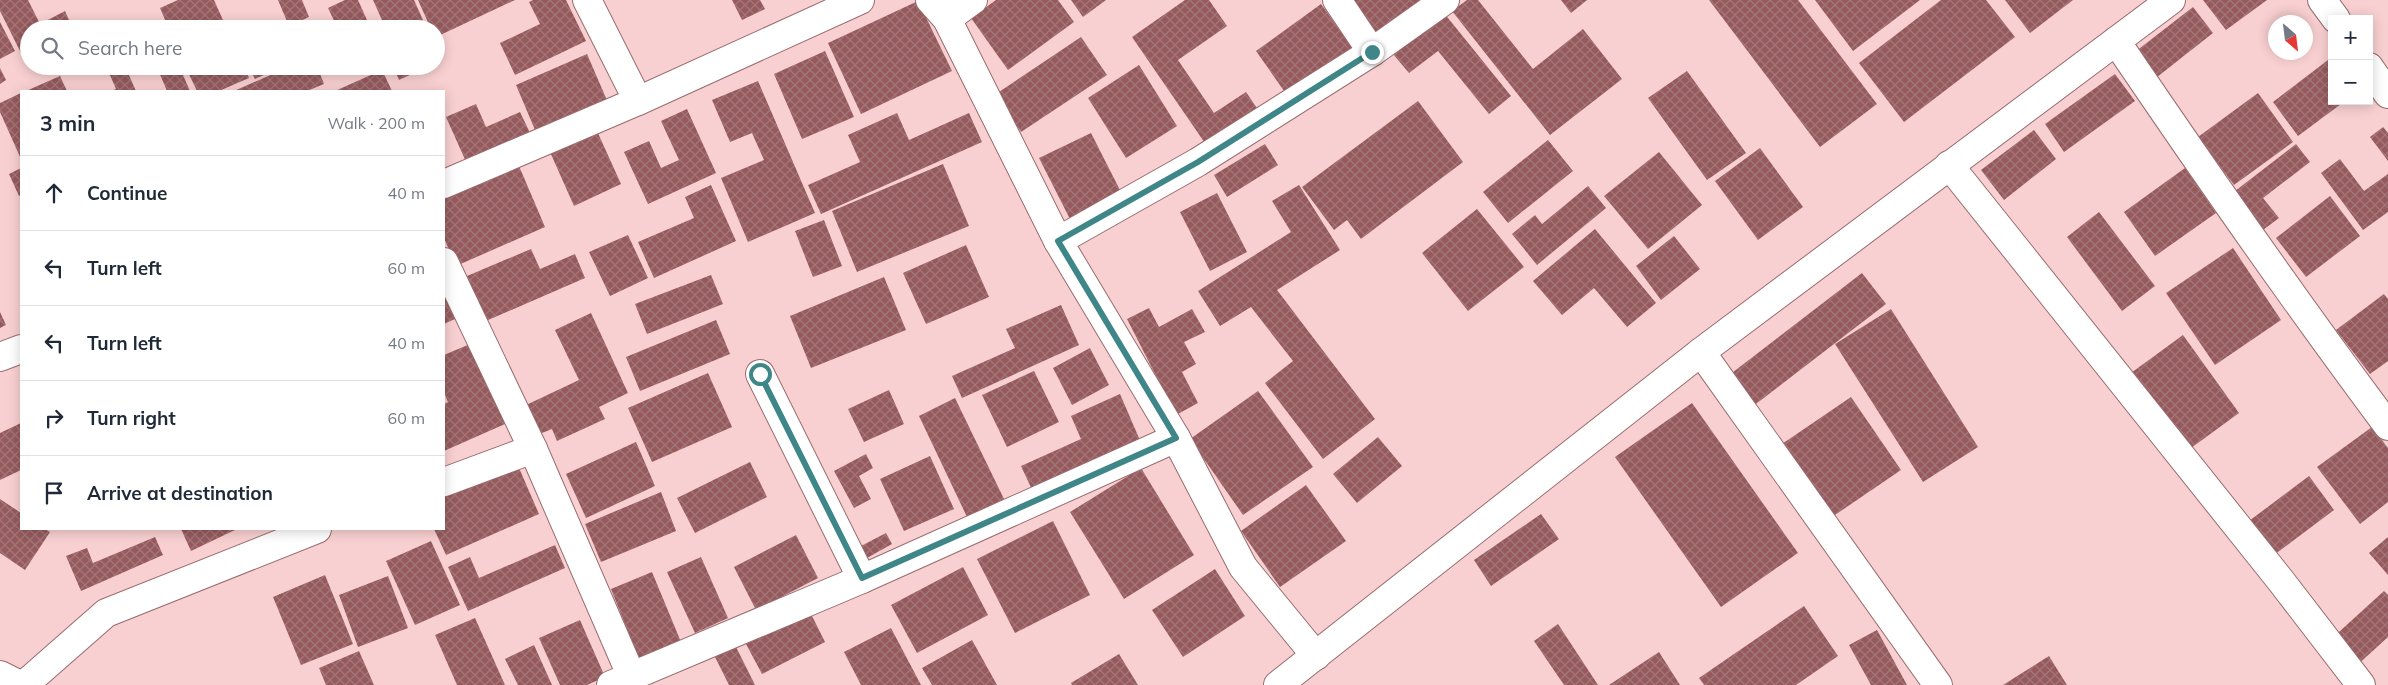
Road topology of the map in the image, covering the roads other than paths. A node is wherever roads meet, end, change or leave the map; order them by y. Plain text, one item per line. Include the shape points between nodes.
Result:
1 (587, 0) edge
2 (860, 0) edge
3 (973, 0) edge
4 (1336, 0) edge
5 (1445, 0) edge
6 (2171, 0) edge
7 (2322, 0) edge
8 (939, 9) edge
9 (2333, 15) edge
10 (2116, 41) junction
11 (1372, 52) junction
12 (2373, 73) edge
13 (2388, 94) edge
14 (638, 101) junction
15 (1949, 165) junction
16 (445, 184) edge
17 (1058, 241) junction
18 (445, 264) edge
19 (20, 349) edge
20 (1702, 352) junction
21 (0, 358) edge
22 (760, 374) dead end
23 (2388, 426) edge
24 (1176, 438) junction
25 (533, 449) junction
26 (445, 482) edge
27 (314, 530) edge
28 (862, 578) junction
29 (1316, 656) junction
30 (0, 676) edge
31 (621, 680) edge
32 (20, 685) edge
33 (24, 685) edge
34 (1278, 685) edge
35 (1938, 685) edge
36 (2360, 685) edge

1 - 14 street
2 - 14 street
3 - 8 street
4 - 11 street
5 - 11 street
6 - 10 street
7 - 9 street
8 - 17 street
10 - 15 street
10 - 23 street via 2241,224
11 - 17 street via 1198,162
12 - 13 street
14 - 16 street
15 - 20 street
15 - 36 street
17 - 24 street
18 - 25 street
19 - 21 street
20 - 29 street
20 - 35 street
22 - 28 street
24 - 28 street
24 - 29 street via 1243,567
25 - 26 street
25 - 31 street
27 - 33 street via 106,613
28 - 31 street
29 - 34 street
30 - 32 street

